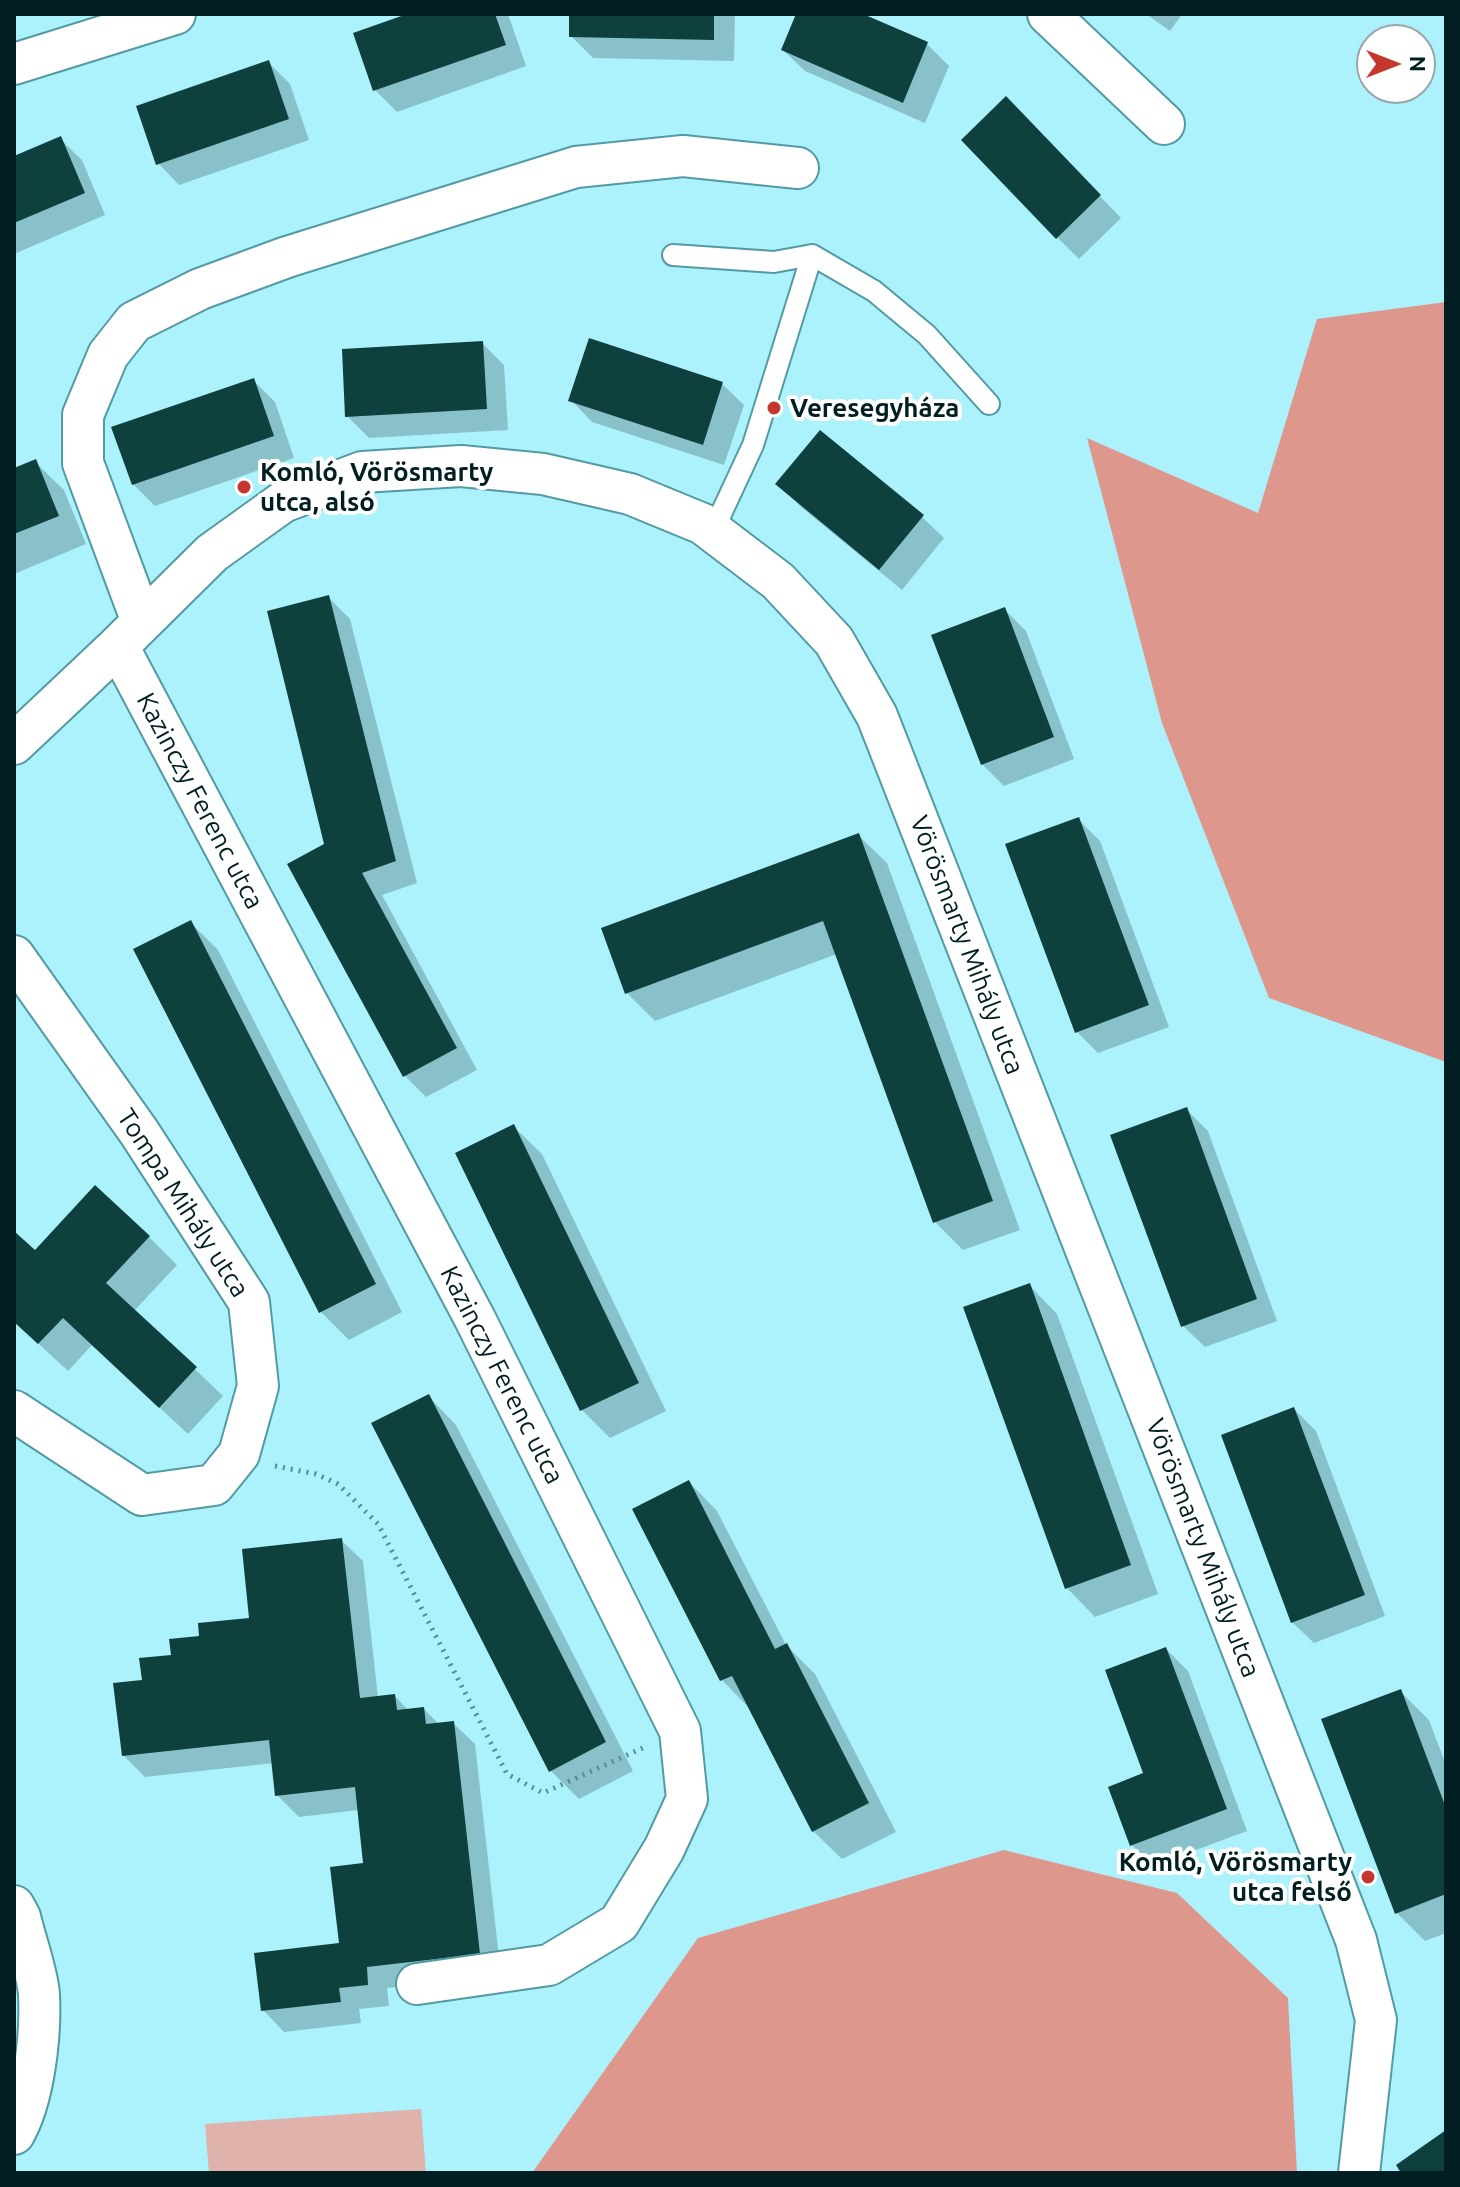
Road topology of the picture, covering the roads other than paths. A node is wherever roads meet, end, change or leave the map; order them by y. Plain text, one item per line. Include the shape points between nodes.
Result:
1 (175, 14) edge
2 (1048, 14) edge
3 (14, 64) edge
4 (1164, 124) dead end
5 (798, 168) dead end
6 (673, 255) dead end
7 (812, 255) junction
8 (989, 404) dead end
9 (713, 531) junction
10 (130, 634) junction
11 (14, 744) edge
12 (14, 956) edge
13 (22, 1429) edge
14 (14, 1906) edge
15 (417, 1984) dead end
16 (14, 2134) edge
17 (1359, 2173) edge

1 - 3 street
2 - 4 street
5 - 10 street, Kazinczy Ferenc utca via 683,156 576,167 287,257 200,289 134,322 108,355 83,415 83,463
6 - 7 lane via 774,262
7 - 8 lane via 874,291 927,335
7 - 9 lane via 753,445
9 - 10 street, Vörösmarty Mihály utca via 630,494 543,474 461,466 362,472 283,502 212,553
9 - 17 street, Vörösmarty Mihály utca via 778,581 834,641 889,746 1356,1940 1376,2020
10 - 11 street, Vörösmarty Mihály utca
10 - 15 street, Kazinczy Ferenc utca via 680,1731 687,1799 619,1923 549,1965
12 - 13 street, Tompa Mihály utca via 139,1132 249,1302 258,1386 239,1454 214,1485 142,1495
14 - 16 street via 39,1993 36,2060 23,2119

